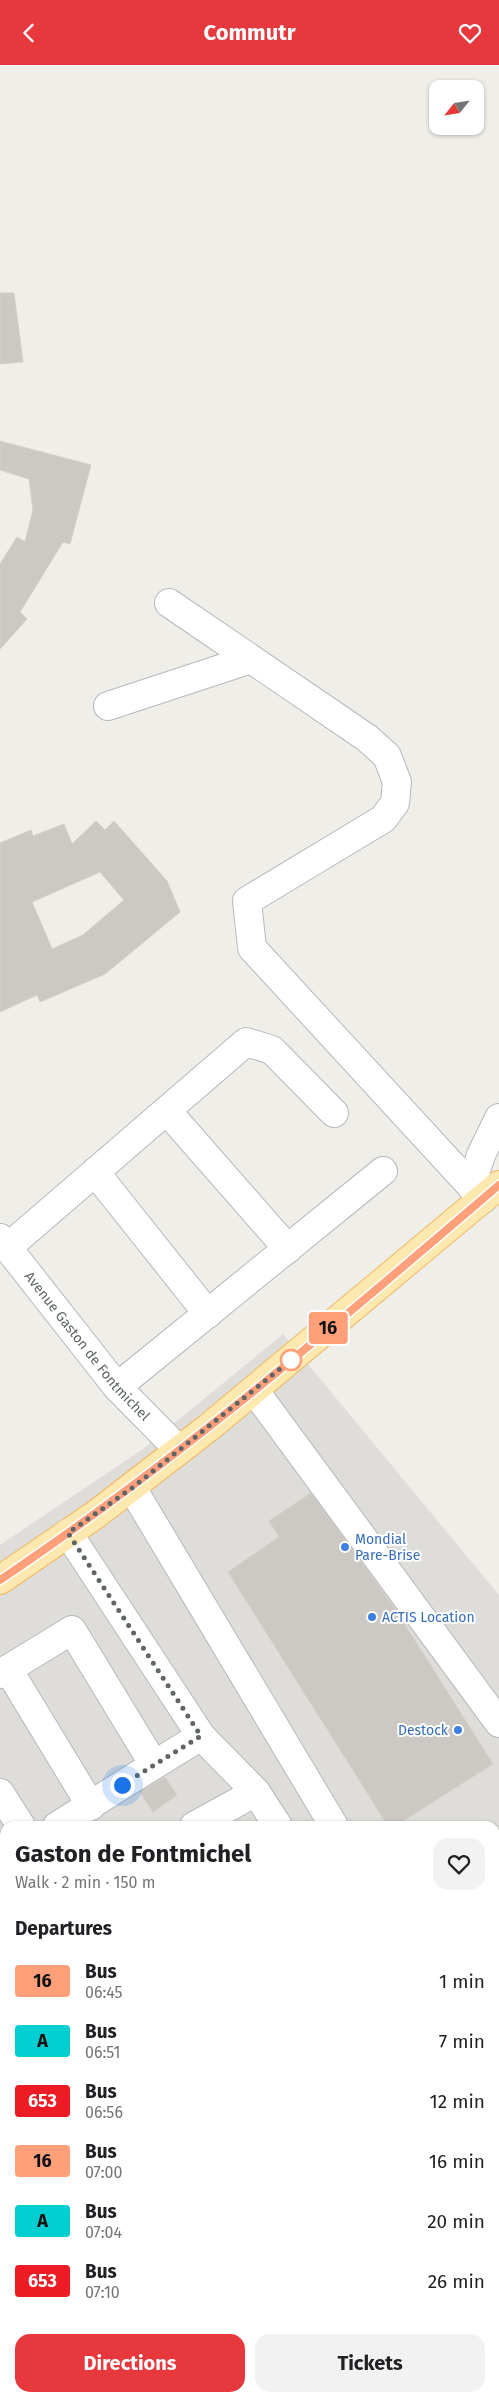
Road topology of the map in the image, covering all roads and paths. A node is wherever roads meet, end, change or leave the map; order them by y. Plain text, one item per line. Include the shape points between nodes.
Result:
1 (169, 603) dead end
2 (251, 659) junction
3 (108, 706) dead end
4 (167, 1111) junction
5 (334, 1113) dead end
6 (499, 1118) edge
7 (383, 1171) dead end
8 (95, 1172) junction
9 (484, 1190) edge
10 (4, 1243) edge
11 (288, 1249) junction
12 (208, 1314) junction
13 (117, 1387) junction
14 (254, 1391) junction
15 (179, 1450) junction
16 (132, 1488) junction
17 (68, 1533) junction
18 (0, 1580) edge
19 (4, 1672) edge
20 (499, 1723) edge
21 (201, 1736) junction
22 (154, 1765) junction
23 (256, 1792) junction
24 (0, 1793) edge
25 (91, 1806) junction
26 (18, 1821) edge
27 (66, 1821) edge
28 (203, 1821) edge
29 (275, 1821) edge
30 (331, 1821) edge

1 - 2 street
2 - 3 street
2 - 9 street via 367,738 387,756 397,782 395,803 383,819 247,901 252,949
4 - 5 street via 246,1042 272,1049
4 - 8 street
4 - 11 street
6 - 9 street via 482,1155
7 - 11 street
8 - 10 street
8 - 12 street
9 - 14 main road
10 - 13 street, Avenue Gaston de Fontmichel
11 - 12 street
12 - 13 street
13 - 15 street, Avenue Gaston de Fontmichel
14 - 15 main road
14 - 20 street
15 - 16 main road
16 - 17 main road
16 - 30 street
17 - 18 main road
17 - 21 street
19 - 22 street via 72,1630
19 - 25 street
21 - 22 street
21 - 23 street
22 - 25 street
23 - 28 street
23 - 29 street
24 - 26 street
25 - 27 street

